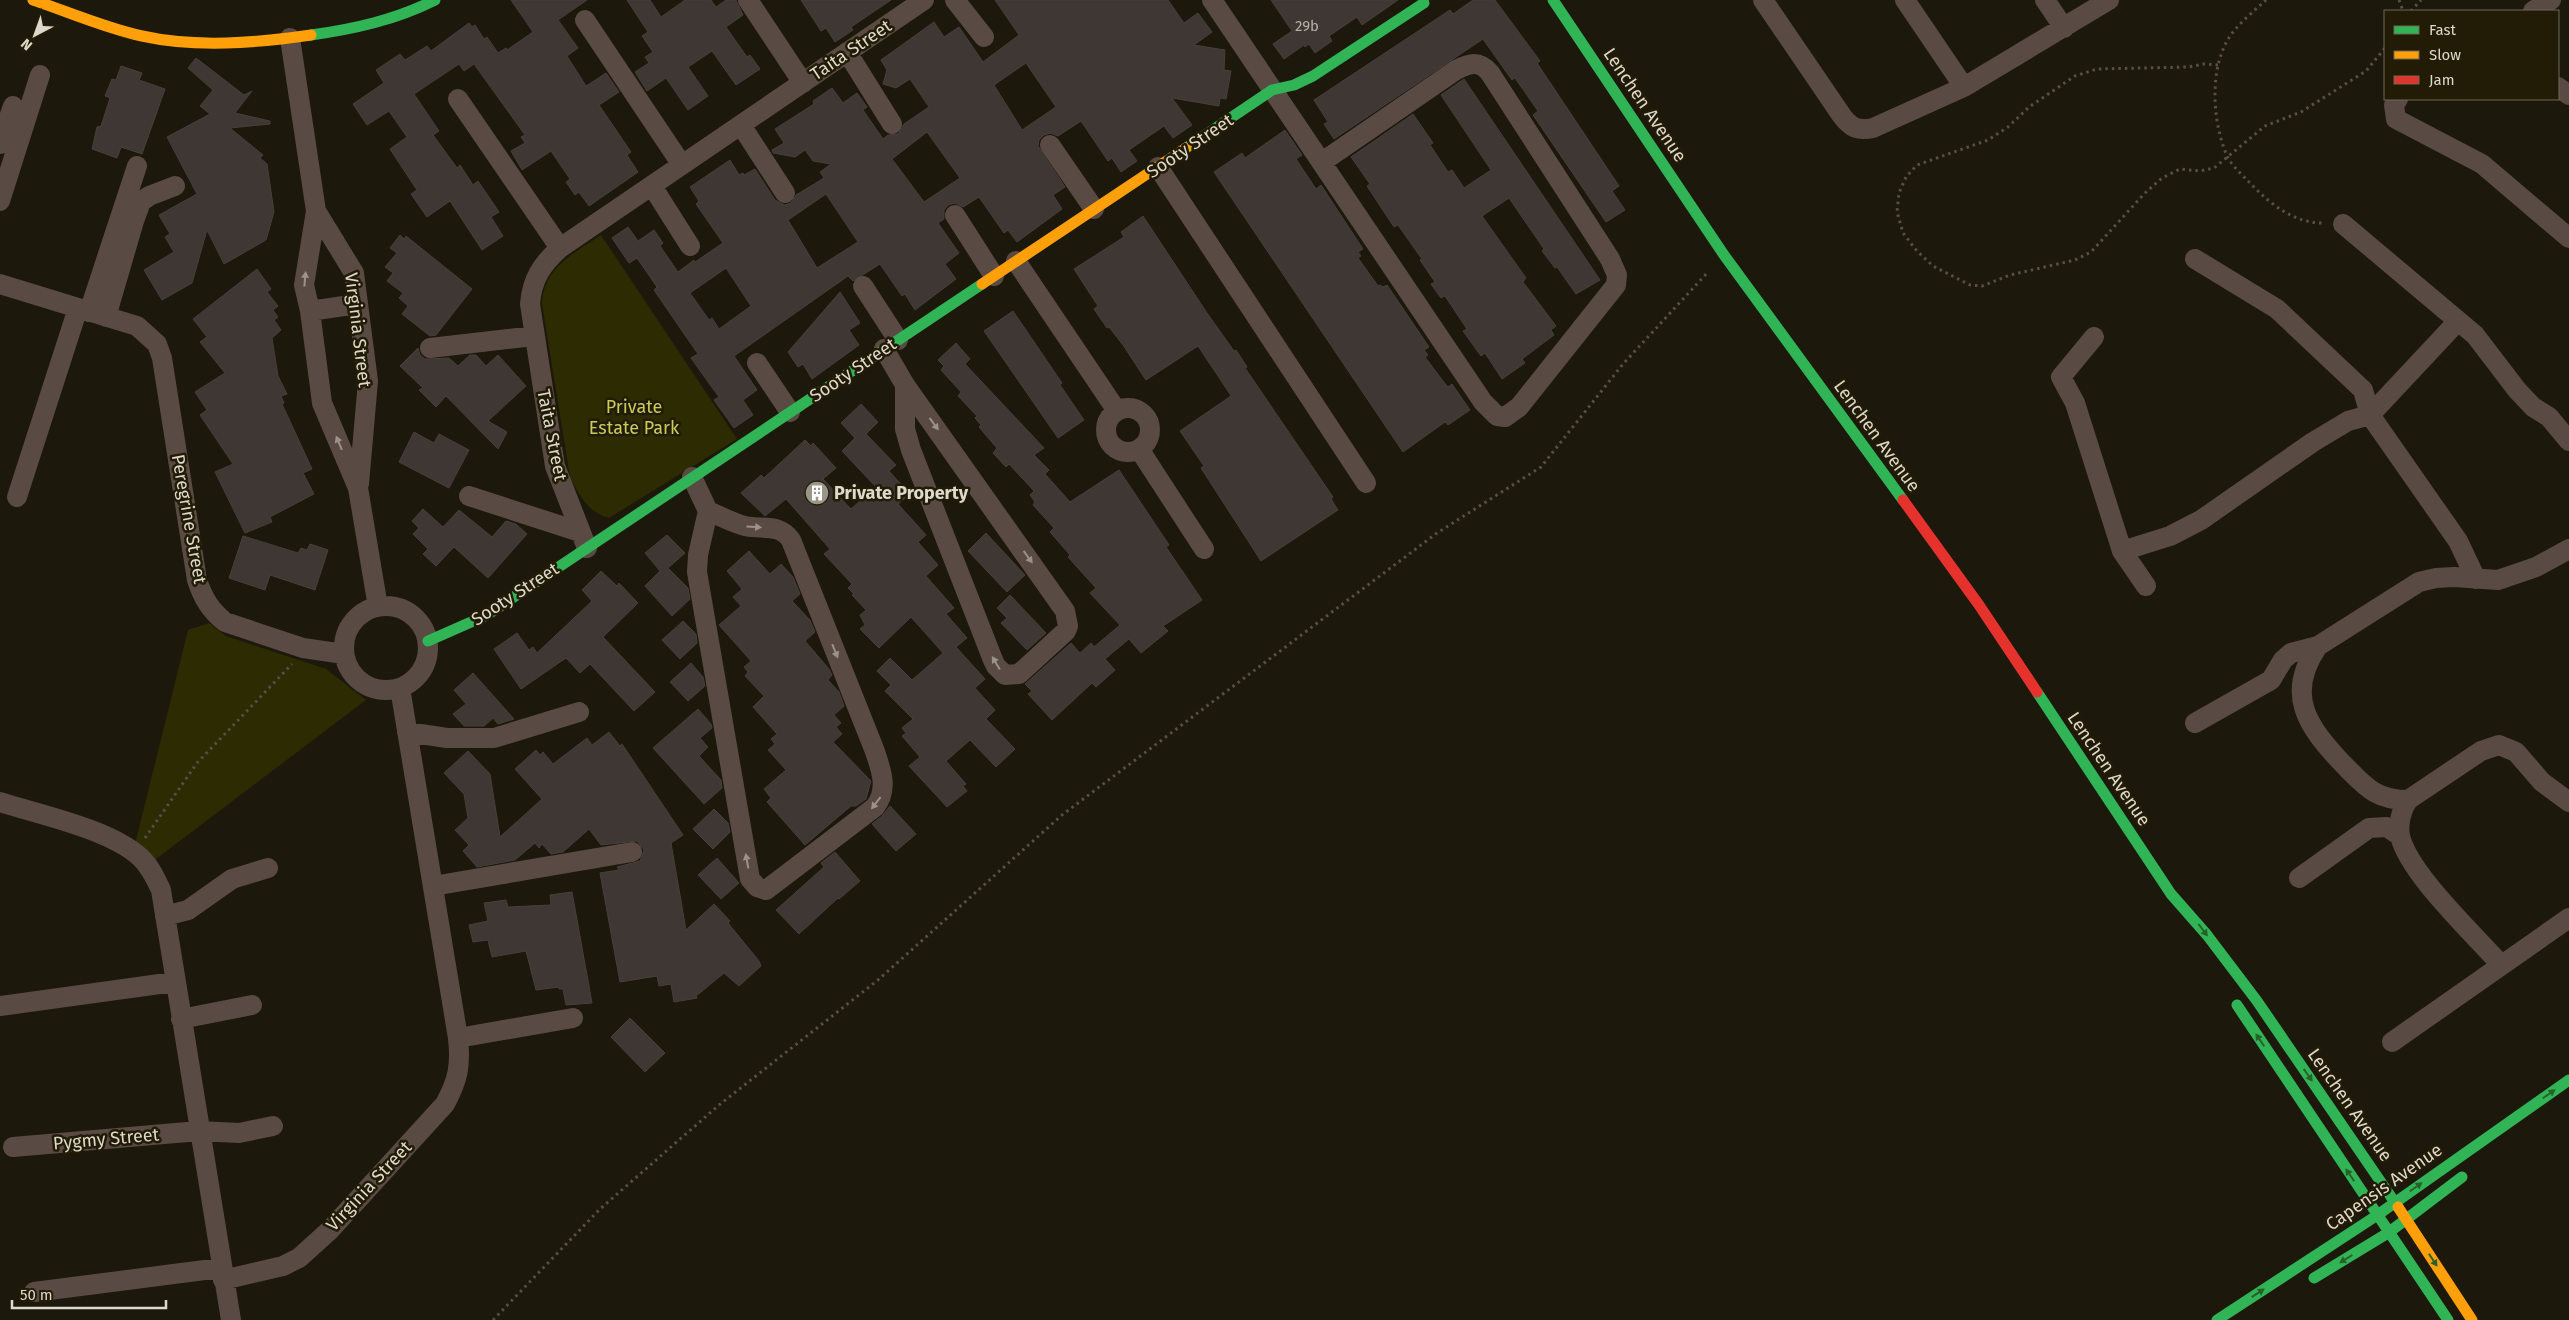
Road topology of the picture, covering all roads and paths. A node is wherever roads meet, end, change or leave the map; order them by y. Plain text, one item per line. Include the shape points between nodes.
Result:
1 (33, 0) edge
2 (435, 0) edge
3 (748, 0) edge
4 (924, 0) edge
5 (955, 0) edge
6 (1212, 0) edge
7 (1553, 0) edge
8 (1763, 0) edge
9 (1905, 0) edge
10 (2044, 0) edge
11 (2109, 0) edge
12 (2266, 0) edge
13 (2421, 0) edge
14 (2551, 0) edge
15 (1424, 3) dead end
16 (2412, 10) edge
17 (2535, 10) edge
18 (585, 20) dead end
19 (2064, 28) junction
20 (984, 37) dead end
21 (290, 38) junction
22 (2384, 49) edge
23 (847, 52) junction
24 (2218, 65) junction
25 (40, 75) dead end
26 (803, 83) junction
27 (1964, 87) junction
28 (1272, 90) junction
29 (458, 99) dead end
30 (2397, 100) edge
31 (12, 106) dead end
32 (892, 124) dead end
33 (741, 125) junction
34 (0, 144) edge
35 (1050, 145) dead end
36 (2228, 157) junction
37 (1322, 162) junction
38 (137, 166) dead end
39 (682, 166) junction
40 (1158, 167) junction
41 (175, 186) dead end
42 (652, 186) junction
43 (785, 192) dead end
44 (0, 201) edge
45 (1094, 209) junction
46 (316, 211) junction
47 (955, 215) dead end
48 (2343, 224) joint
49 (2569, 238) edge
50 (690, 246) dead end
51 (560, 248) junction
52 (1724, 255) junction
53 (2194, 259) dead end
54 (1016, 261) junction
55 (994, 276) junction
56 (0, 284) edge
57 (863, 286) dead end
58 (357, 304) junction
59 (310, 311) junction
60 (91, 312) junction
61 (2458, 321) junction
62 (534, 336) junction
63 (2094, 338) dead end
64 (891, 345) junction
65 (430, 348) dead end
66 (757, 363) dead end
67 (905, 385) junction
68 (1117, 411) junction
69 (790, 412) junction
70 (2370, 415) junction
71 (2569, 441) edge
72 (1139, 450) junction
73 (692, 478) junction
74 (1366, 482) dead end
75 (358, 488) junction
76 (470, 496) dead end
77 (17, 497) dead end
78 (708, 511) junction
79 (583, 540) junction
80 (1204, 548) dead end
81 (2569, 549) edge
82 (2122, 551) junction
83 (2476, 580) junction
84 (2146, 586) dead end
85 (378, 607) junction
86 (428, 642) junction
87 (2318, 646) junction
88 (303, 648) junction
89 (344, 654) junction
90 (2271, 680) junction
91 (400, 688) junction
92 (2302, 692) junction
93 (579, 712) dead end
94 (2195, 723) dead end
95 (408, 732) junction
96 (2368, 789) junction
97 (2408, 800) junction
98 (0, 802) edge
99 (2569, 802) edge
100 (2368, 828) junction
101 (2400, 836) junction
102 (632, 852) dead end
103 (135, 853) junction
104 (268, 868) dead end
105 (576, 876) dead end
106 (2298, 878) dead end
107 (434, 893) junction
108 (2171, 894) junction
109 (165, 916) junction
110 (2569, 918) edge
111 (2186, 930) dead end
112 (2501, 965) junction
113 (174, 982) junction
114 (2230, 994) dead end
115 (252, 1005) dead end
116 (0, 1006) edge
117 (573, 1018) dead end
118 (181, 1019) junction
119 (458, 1038) junction
120 (2392, 1042) dead end
121 (2569, 1080) edge
122 (273, 1126) dead end
123 (198, 1131) junction
124 (13, 1148) dead end
125 (2469, 1172) dead end
126 (2396, 1202) junction
127 (2376, 1216) junction
128 (2407, 1219) junction
129 (2388, 1233) junction
130 (221, 1274) junction
131 (2305, 1284) dead end
132 (34, 1292) dead end
133 (230, 1320) edge
134 (494, 1320) edge
135 (2217, 1320) edge
136 (2448, 1320) edge
137 (2472, 1320) edge

1 - 21 street via 140,36 164,40 190,43
2 - 21 street via 384,21
3 - 26 street, Taita Street
4 - 23 street, Taita Street
5 - 20 street
6 - 28 street
7 - 52 street, Lenchen Avenue
8 - 27 street via 1842,116 1856,130 1873,128
9 - 27 street
10 - 19 street
11 - 19 street
12 - 24 path via 2227,40
13 - 16 path
14 - 17 street
15 - 28 street, Sooty Street via 1313,76
18 - 39 street
19 - 27 street
21 - 46 street, Virginia Street
22 - 36 path via 2366,71 2300,112 2265,126
23 - 26 street, Taita Street
23 - 32 street
24 - 36 path via 2215,96 2220,132
24 - 36 path via 2097,69 2076,76 1988,140 1917,166 1906,177 1899,193 1897,212 1904,234 1933,266 1970,285 1982,286 2010,275 2075,260 2092,252 2162,178 2180,169 2200,171 2214,168
25 - 44 street
26 - 33 street, Taita Street
28 - 37 street
28 - 40 street, Sooty Street
29 - 51 street
30 - 49 street via 2394,106 2396,120 2482,164
31 - 34 street
33 - 39 street, Taita Street
33 - 43 street
35 - 45 street
36 - 48 path via 2268,202 2311,223
37 - 37 street via 1484,402 1497,416 1505,417 1519,407 1616,285 1610,259 1482,65 1470,64 1456,70
38 - 60 street
39 - 42 street, Taita Street
40 - 45 street, Sooty Street
40 - 74 street
41 - 60 street via 141,202
42 - 50 street
42 - 51 street, Taita Street
45 - 54 street, Sooty Street
46 - 58 street, Virginia Street via 354,273
59 -> 46 street, Virginia Street via 304,284
47 - 55 street
48 - 61 street
51 - 62 street, Taita Street via 541,269 531,290
52 - 108 street, Lenchen Avenue via 1979,605
52 - 134 path via 1623,364 1541,467 1437,533 1062,815 878,980 719,1105 600,1209
53 - 70 street via 2277,309 2363,390
54 - 55 street, Sooty Street
54 - 68 street
55 - 64 street, Sooty Street
56 - 60 street, Peregrine Street
57 - 64 street
58 - 59 street
58 - 75 street, Virginia Street via 368,381
75 -> 59 street, Virginia Street via 322,403
60 - 77 street
60 - 88 street, Peregrine Street via 128,322 144,330 157,344 162,358 197,580 204,599 226,622
61 - 70 street
61 - 71 street via 2475,335 2517,390 2533,407 2549,417
62 - 65 street
62 - 79 street, Taita Street via 555,466
63 - 82 street via 2061,377 2075,402
64 - 67 street
64 - 69 street, Sooty Street
66 - 69 street
67 -> 67 street via 1065,611 1066,632 1019,674 1010,676 1001,672 989,650 911,450 905,429
68 - 72 street via 1108,423 1107,438 1117,449
68 - 72 street via 1132,409 1145,416 1150,431 1145,445
69 - 73 street, Sooty Street
70 - 82 street via 2348,421 2313,442 2201,520 2170,536
70 - 83 street via 2458,541
72 - 80 street
73 - 78 street
73 - 79 street, Sooty Street
75 - 85 street, Virginia Street
76 - 79 street
78 -> 78 street via 744,526 776,528 792,540 882,777 882,794 874,807 766,890 756,887 750,879 697,572
79 - 86 street, Sooty Street via 478,620
81 - 83 street via 2514,576
82 - 84 street
83 - 87 street via 2436,578 2419,582
85 - 86 street via 401,608 413,615 423,627
85 - 89 street via 360,614 350,626
86 - 91 street via 428,656 422,670 413,681
87 - 90 street via 2291,653
87 - 92 street via 2305,668
88 - 89 street, Peregrine Street
88 - 103 path via 295,662 197,764
89 - 91 street via 358,679 370,687
90 - 92 street via 2287,682
90 - 94 street
91 - 95 street, Virginia Street
92 - 96 street via 2305,716 2322,742
93 - 95 street via 494,738 447,738
95 - 107 street, Virginia Street
96 - 97 street via 2393,800
96 - 100 street via 2376,805
97 - 99 street via 2481,751 2499,745 2516,752 2542,782
97 - 101 street via 2400,820
98 - 103 street via 90,831
100 - 101 street via 2387,827
100 - 106 street
101 - 112 street via 2417,872
102 - 107 street
103 - 109 street via 157,880
104 - 109 street via 232,879 188,910
105 - 107 street
107 - 119 street, Virginia Street
108 - 111 street, Lenchen Avenue
108 -> 126 street, Lenchen Avenue via 2238,977
109 - 113 street
110 - 112 street
112 - 120 street
113 - 116 street
113 - 118 street
127 -> 114 street
115 - 118 street
117 - 119 street
118 - 123 street
119 - 130 street, Virginia Street via 458,1080 445,1104 330,1230 298,1258 283,1266
126 -> 121 street, Capensis Avenue
122 - 123 street, Pygmy Street via 239,1133
123 - 124 street, Pygmy Street
123 - 130 street
125 - 128 street, Capensis Avenue
126 - 127 street, Capensis Avenue
126 - 128 street, Lenchen Avenue
127 - 129 street
135 -> 127 street, Capensis Avenue
128 - 129 street, Capensis Avenue
128 -> 137 street, Lenchen Avenue
129 -> 131 street, Capensis Avenue
129 - 136 street
130 - 132 street
130 - 133 street

